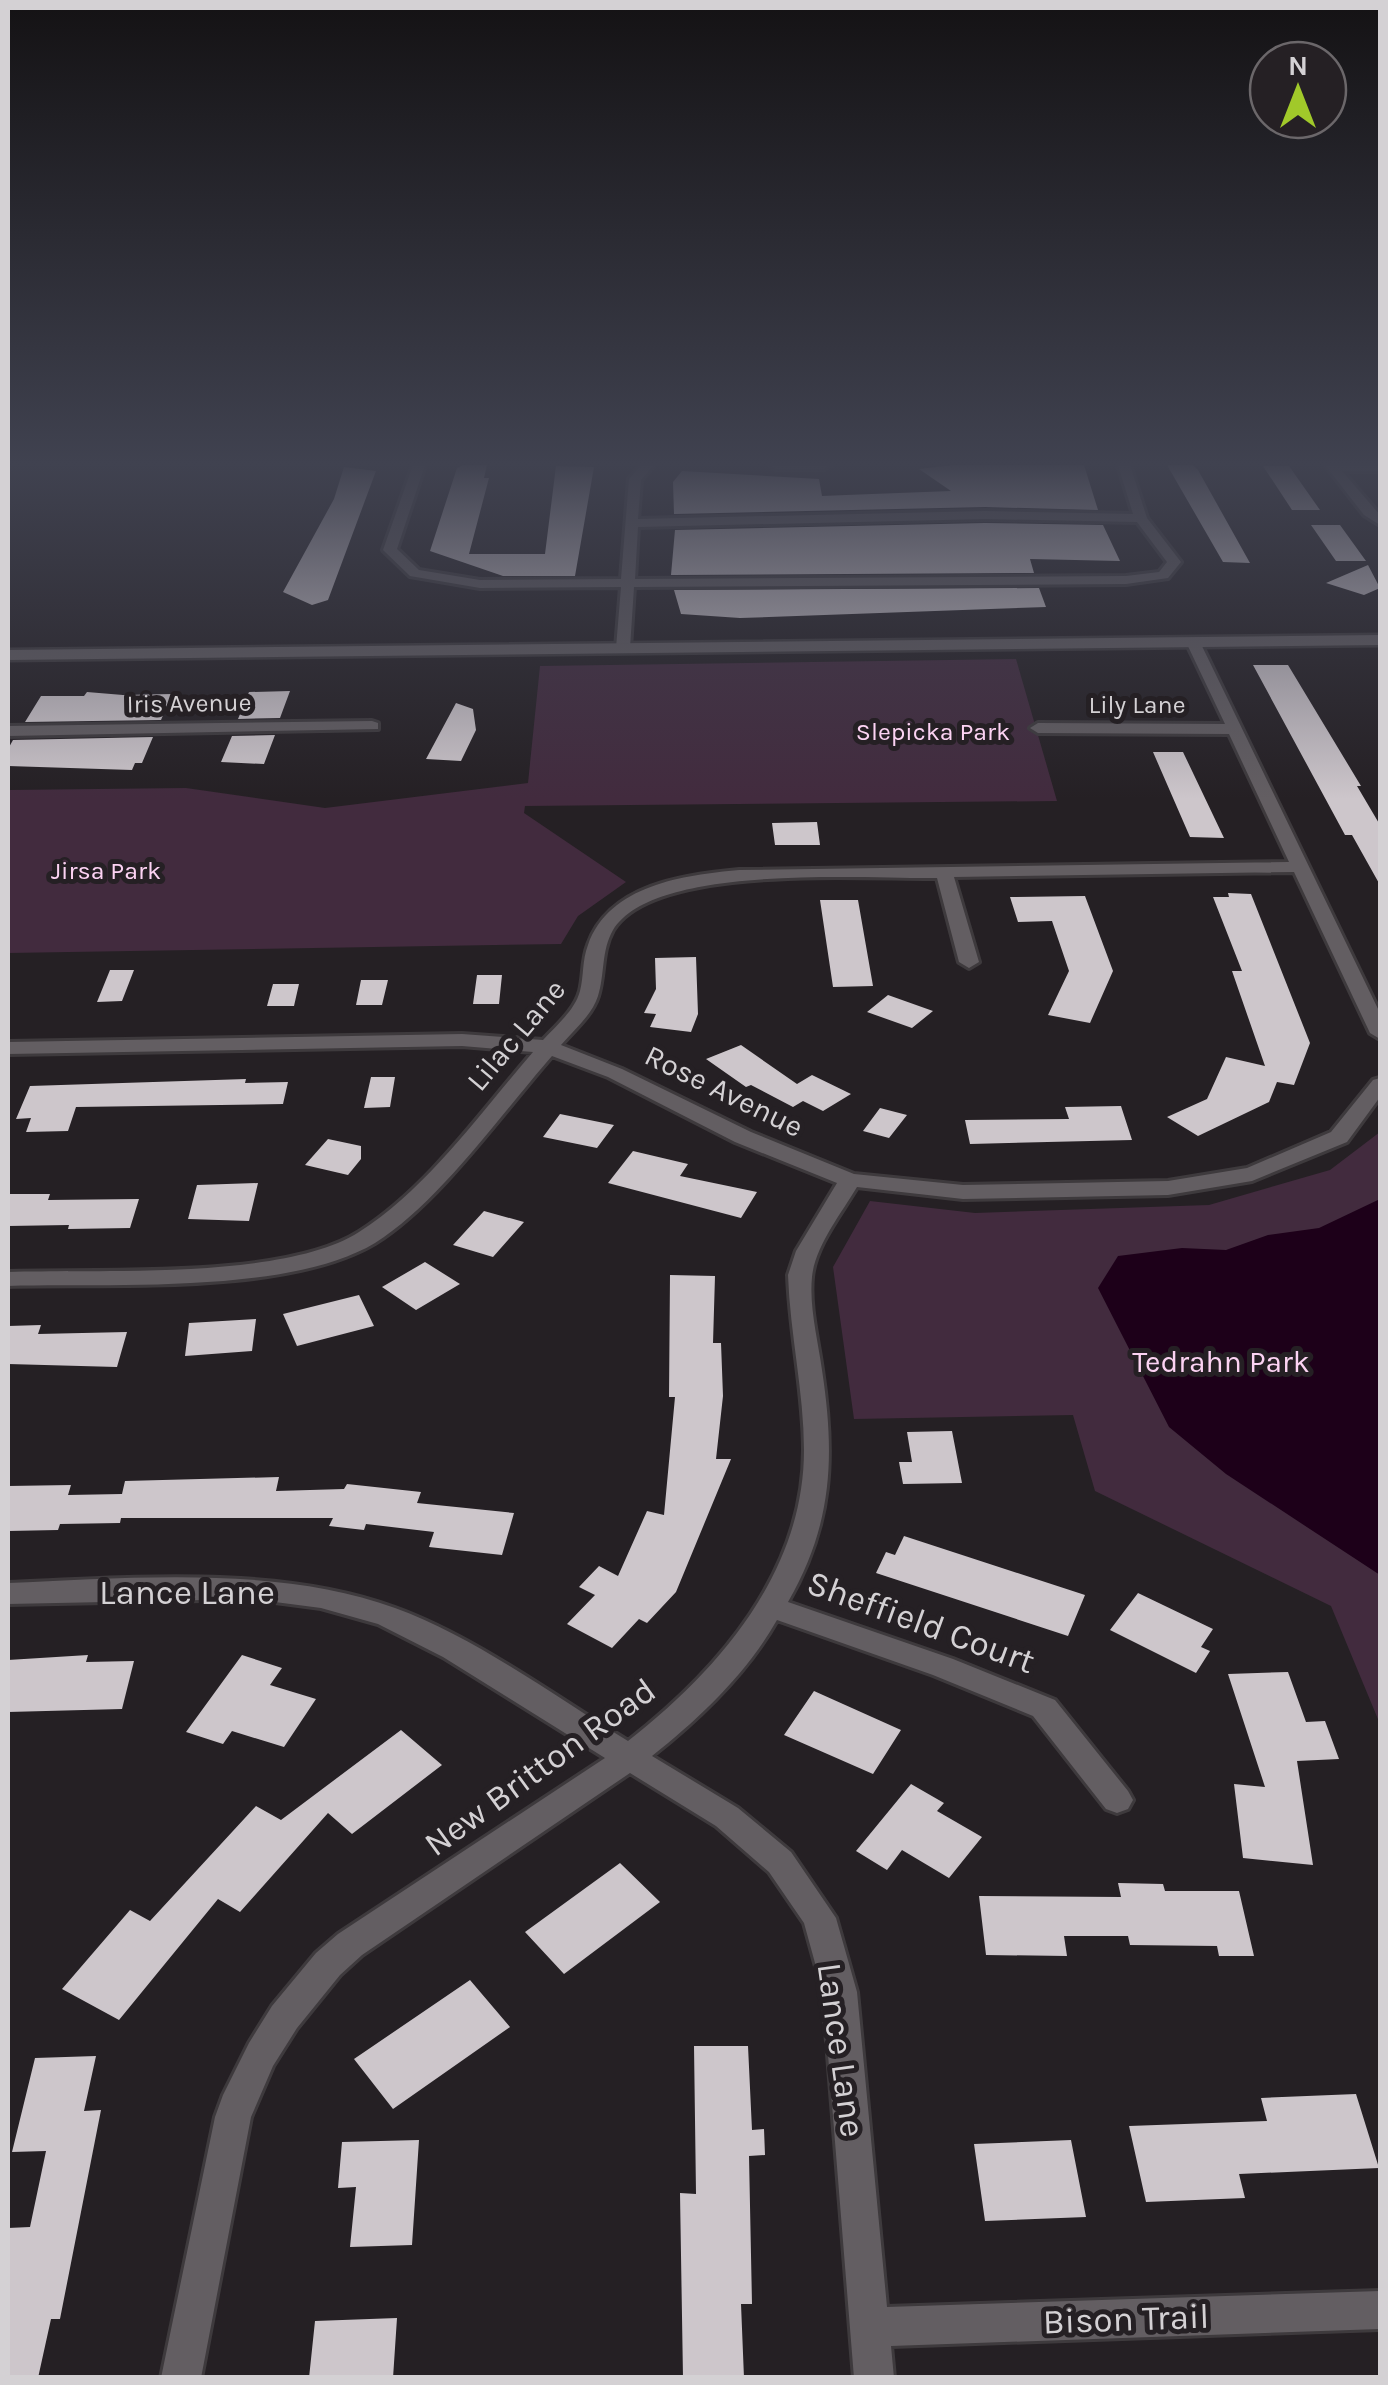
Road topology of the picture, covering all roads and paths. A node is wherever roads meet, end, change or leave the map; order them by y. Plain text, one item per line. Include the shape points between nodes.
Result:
1 (435, 576) edge
2 (625, 576) edge
3 (1153, 576) edge
4 (624, 585) junction
5 (1380, 640) edge
6 (1193, 642) junction
7 (622, 648) junction
8 (8, 656) edge
9 (372, 726) dead end
10 (1038, 728) dead end
11 (1235, 729) junction
12 (8, 731) edge
13 (1302, 867) junction
14 (944, 872) junction
15 (969, 962) dead end
16 (1380, 1033) edge
17 (548, 1047) junction
18 (8, 1048) edge
19 (1380, 1084) edge
20 (850, 1180) junction
21 (8, 1280) edge
22 (8, 1593) edge
23 (774, 1608) junction
24 (627, 1758) junction
25 (1117, 1800) dead end
26 (1380, 2310) edge
27 (871, 2328) junction
28 (181, 2378) edge
29 (874, 2378) edge

1 - 4 street via 480,584
2 - 4 street
3 - 4 street
4 - 7 street
5 - 6 street
6 - 7 street
6 - 11 street
7 - 8 street
9 - 12 street, Iris Avenue
10 - 11 street, Lily Lane
11 - 13 street
13 - 14 street, Lilac Lane
13 - 16 street
14 - 15 street
14 - 17 street, Lilac Lane via 739,876 648,895 605,928 595,948 591,992
17 - 18 street, Rose Avenue via 422,1040
17 - 20 street, Rose Avenue
17 - 21 street, Lilac Lane via 422,1192 366,1238 255,1272
19 - 20 street, Rose Avenue via 1339,1137 1288,1162 1218,1182 963,1192
20 - 23 street, New Britton Road via 800,1274 817,1472 806,1536
22 - 24 street, Lance Lane via 252,1589 354,1605 453,1649
23 - 24 street, New Britton Road via 717,1681
23 - 25 street, Sheffield Court via 1044,1708
24 - 27 street, Lance Lane via 727,1817 780,1862 818,1918 847,2036
24 - 28 street, New Britton Road via 331,1961 280,2020 233,2118
26 - 27 street, Bison Trail
27 - 29 street, Lance Lane

